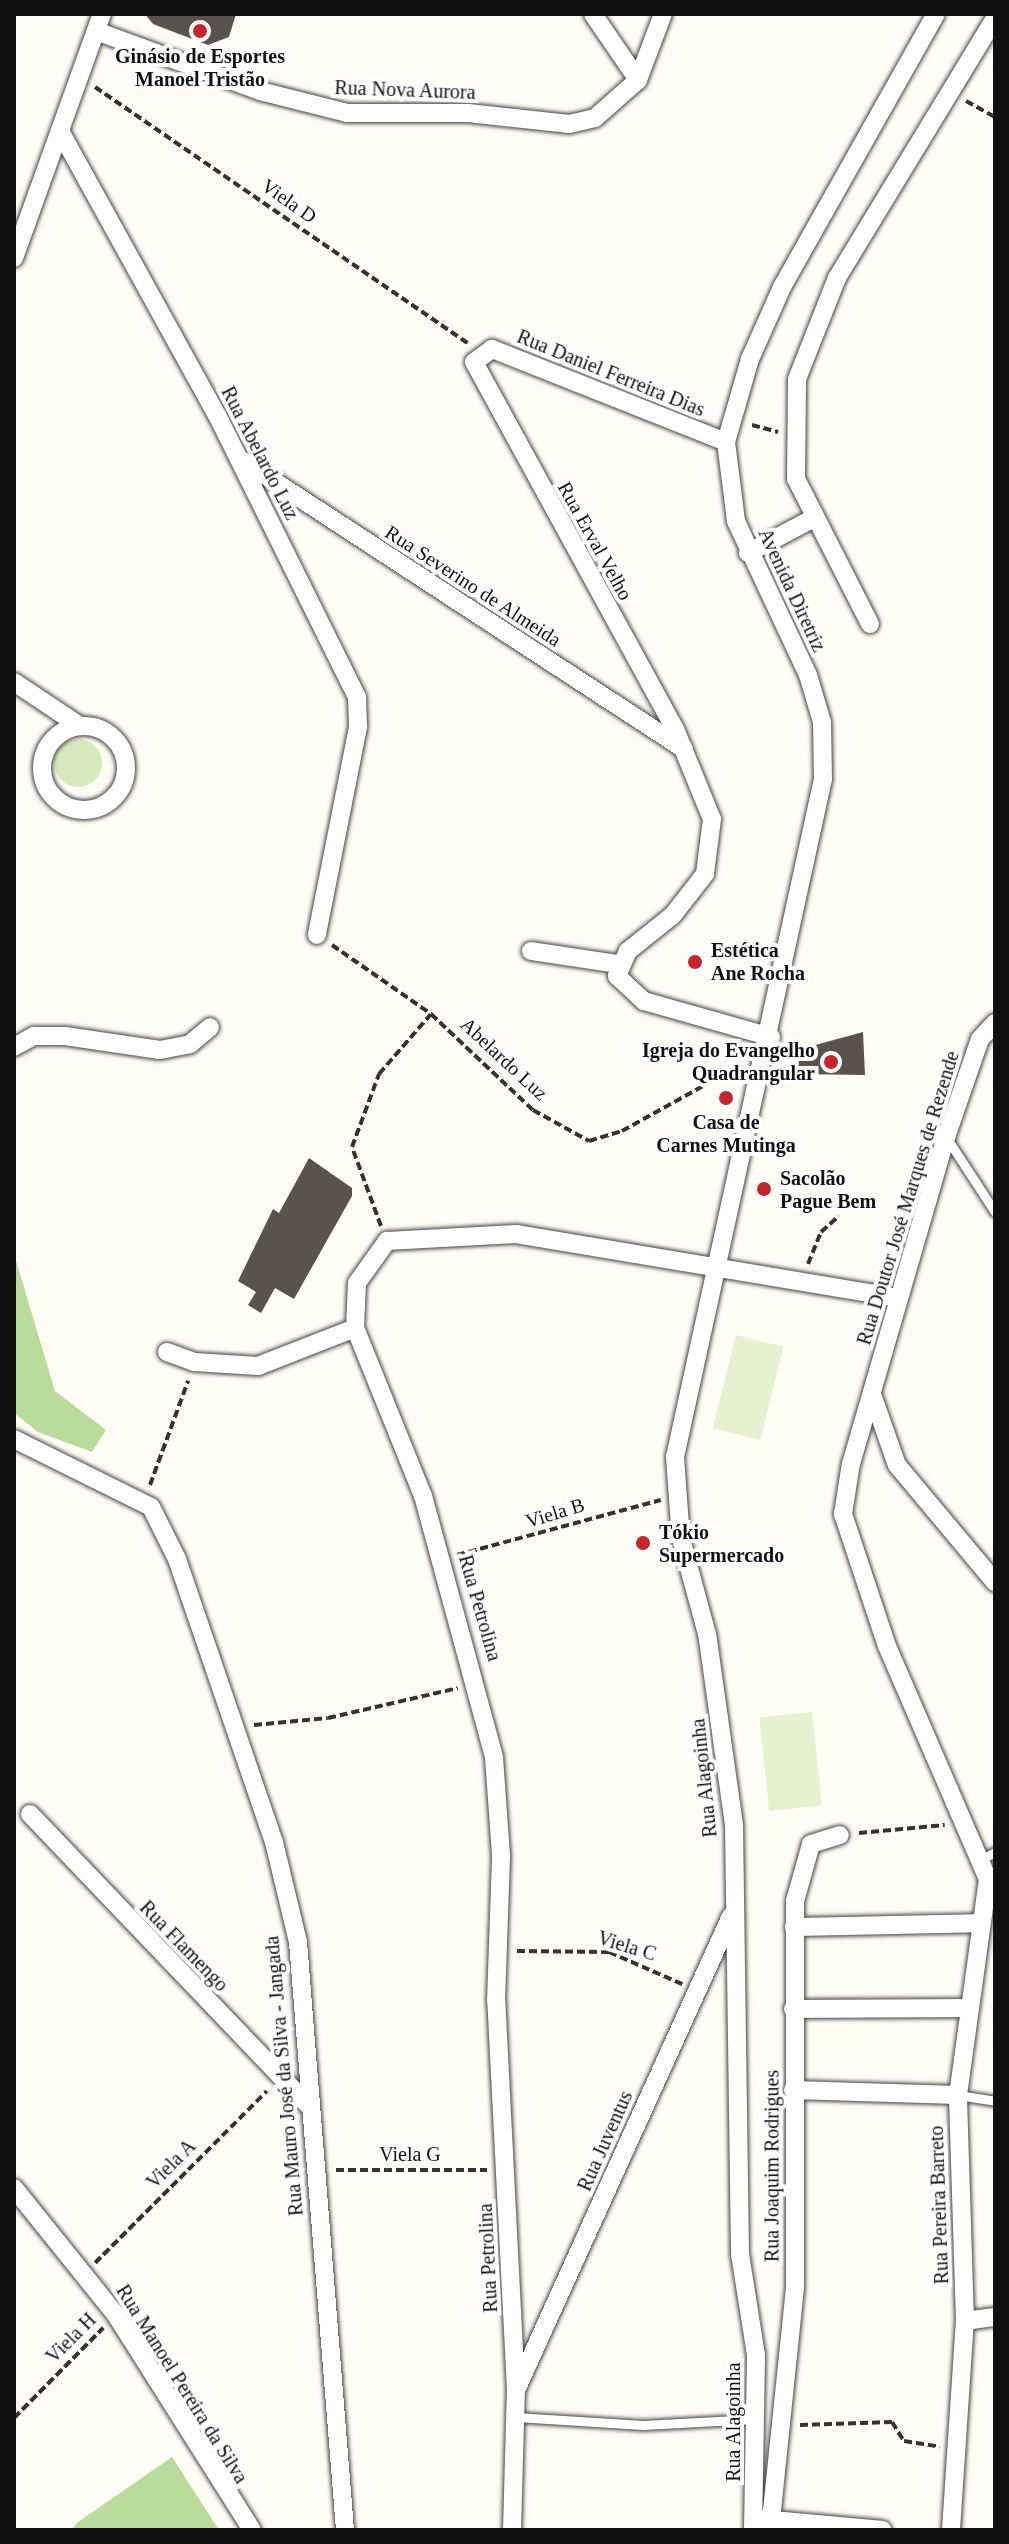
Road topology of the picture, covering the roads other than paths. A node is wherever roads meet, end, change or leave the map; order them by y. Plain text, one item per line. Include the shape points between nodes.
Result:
1 (593, 14) edge
2 (663, 14) edge
3 (936, 14) edge
4 (995, 18) edge
5 (99, 22) edge
6 (638, 80) junction
7 (60, 131) junction
8 (14, 258) edge
9 (479, 351) joint
10 (726, 442) junction
11 (237, 457) junction
12 (812, 519) junction
13 (748, 553) junction
14 (870, 624) dead end
15 (14, 682) edge
16 (77, 724) junction
17 (685, 750) junction
18 (317, 935) road end
19 (531, 951) dead end
20 (618, 964) junction
21 (994, 1020) edge
22 (210, 1027) dead end
23 (769, 1045) junction
24 (14, 1047) edge
25 (946, 1137) junction
26 (995, 1212) edge
27 (720, 1266) junction
28 (899, 1298) junction
29 (355, 1328) junction
30 (167, 1352) dead end
31 (872, 1392) junction
32 (14, 1439) edge
33 (995, 1582) edge
34 (30, 1814) dead end
35 (840, 1835) road end
36 (995, 1852) edge
37 (978, 1861) junction
38 (991, 1888) edge
39 (733, 1911) junction
40 (980, 1923) junction
41 (794, 1927) junction
42 (966, 2008) junction
43 (793, 2009) junction
44 (793, 2090) junction
45 (958, 2095) junction
46 (995, 2101) edge
47 (309, 2106) junction
48 (14, 2188) edge
49 (995, 2317) edge
50 (965, 2321) junction
51 (756, 2355) junction
52 (791, 2355) junction
53 (516, 2390) junction
54 (516, 2417) junction
55 (755, 2419) junction
56 (759, 2523) edge
57 (512, 2524) edge
58 (252, 2530) edge
59 (345, 2530) edge
60 (495, 2530) edge
61 (883, 2530) edge
62 (951, 2530) edge

1 - 6 street
2 - 6 street, Rua Nova Aurora
3 - 10 street, Avenida Diretriz via 818,216 730,419
4 - 12 street via 813,324 791,436 796,479
5 - 6 street, Rua Nova Aurora via 260,91 347,113 468,113 569,124 595,118
5 - 7 street
7 - 8 street
7 - 11 street, Rua Abelardo Luz
9 - 10 street, Rua Daniel Ferreira Dias via 492,349
9 - 17 street, Rua Erval Velho via 476,373
10 - 13 street, Avenida Diretriz via 736,521
11 - 17 street, Rua Severino de Almeida
11 - 18 street, Rua Abelardo Luz via 357,697 358,727
12 - 13 street
12 - 14 street
13 - 23 street, Avenida Diretriz via 808,675 822,722 823,779
15 - 16 street
16 - 16 street via 44,752 43,780 59,803 99,808 120,791 126,764 114,739
17 - 20 street, Rua Erval Velho via 712,819 705,874
19 - 20 street
20 - 23 street via 617,976 644,1001
21 - 25 street, Rua Doutor José Marques de Rezende via 980,1039
22 - 24 street via 190,1044 160,1050 65,1036 34,1036
23 - 27 street, Rua Alagoinha
25 - 26 lane
25 - 28 street, Rua Doutor José Marques de Rezende
27 - 28 street
27 - 29 street, Rua Petrolina via 516,1234 387,1241 357,1283
27 - 39 street, Rua Alagoinha via 680,1422 675,1495 718,1693 734,1825
28 - 31 street, Rua Doutor José Marques de Rezende
29 - 30 street via 258,1366 194,1362
29 - 53 street, Rua Petrolina via 443,1559 479,1683 500,1808 495,1952
31 - 33 street via 897,1465
31 - 37 street, Rua Doutor José Marques de Rezende via 844,1489 846,1533
32 - 47 street, Rua Mauro José da Silva - Jangada via 144,1503 167,1534 238,1726 298,1942
34 - 47 street, Rua Flamengo
35 - 41 street, Rua Joaquim Rodrigues via 820,1838 804,1856
36 - 37 lane
37 - 38 street, Rua Doutor José Marques de Rezende
38 - 40 street, Rua Pereira Barreto
39 - 51 street, Rua Alagoinha via 740,2254
39 - 53 street, Rua Juventus
40 - 41 street
40 - 42 street, Rua Pereira Barreto
41 - 43 street, Rua Joaquim Rodrigues
42 - 43 street
42 - 45 street, Rua Pereira Barreto
43 - 44 street, Rua Joaquim Rodrigues
44 - 45 street
44 - 52 street, Rua Joaquim Rodrigues
45 - 46 lane
45 - 50 street, Rua Pereira Barreto
47 - 59 street, Rua Mauro José da Silva - Jangada
48 - 58 street, Rua Manoel Pereira da Silva via 116,2315
49 - 50 street
50 - 62 street, Rua Pereira Barreto
51 - 52 street
51 - 55 street, Rua Alagoinha
52 - 56 street, Rua Joaquim Rodrigues via 786,2426
53 - 54 street, Rua Petrolina
54 - 55 lane via 643,2425
54 - 57 street, Rua Petrolina
55 - 56 street, Rua Alagoinha
56 - 61 street
57 - 60 street

